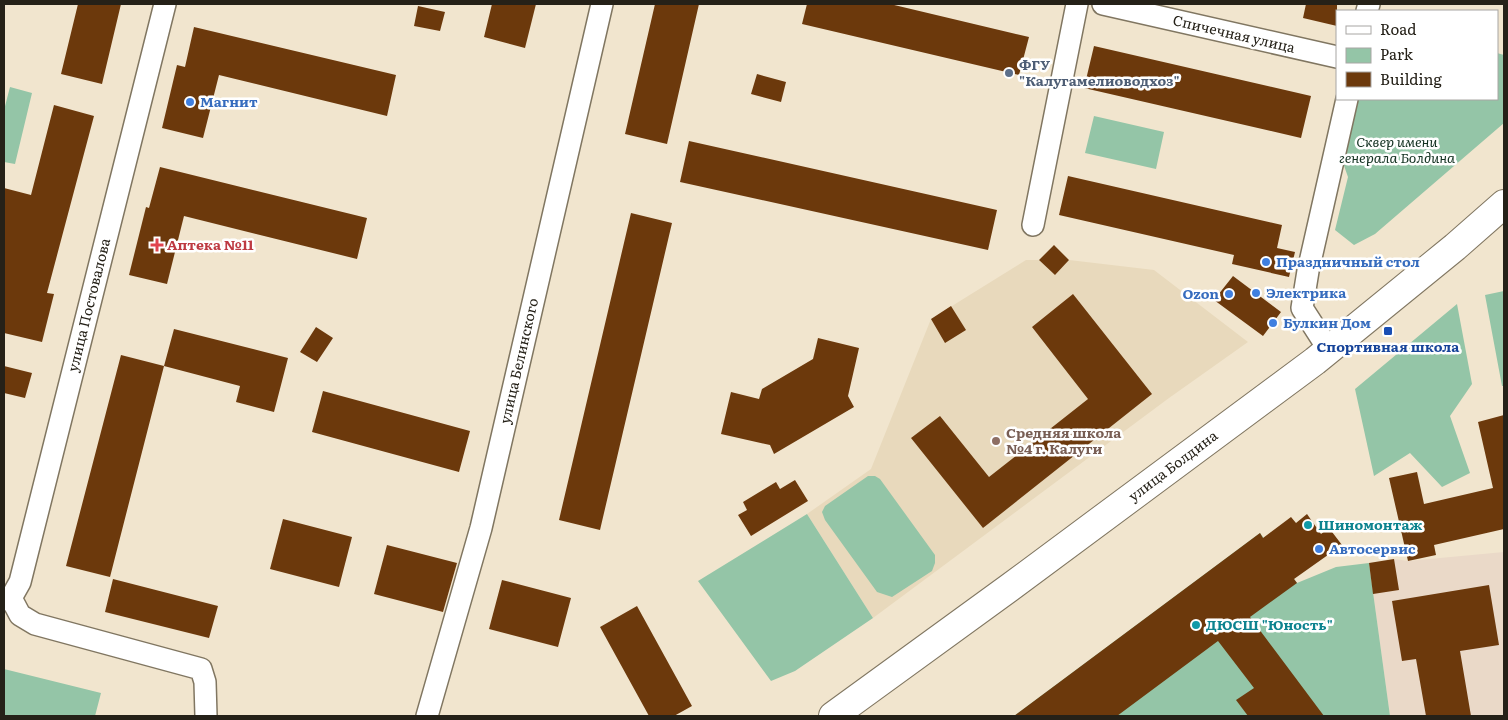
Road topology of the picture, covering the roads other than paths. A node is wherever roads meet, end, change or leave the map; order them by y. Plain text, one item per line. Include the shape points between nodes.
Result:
1 (165, 4) edge
2 (602, 4) edge
3 (1078, 4) edge
4 (1103, 4) edge
5 (1336, 57) edge
6 (1347, 100) edge
7 (1504, 204) edge
8 (1033, 225) dead end
9 (1329, 350) junction
10 (7, 599) edge
11 (206, 716) edge
12 (427, 716) edge
13 (833, 716) edge

1 - 10 street, улица Постовалова via 20,582
2 - 12 street, улица Белинского via 481,528
3 - 8 street
4 - 5 street, Спичечная улица
6 - 9 street via 1302,308
7 - 9 main road, улица Болдина
9 - 13 main road, улица Болдина
10 - 11 street via 20,616 36,624 200,669 205,682

